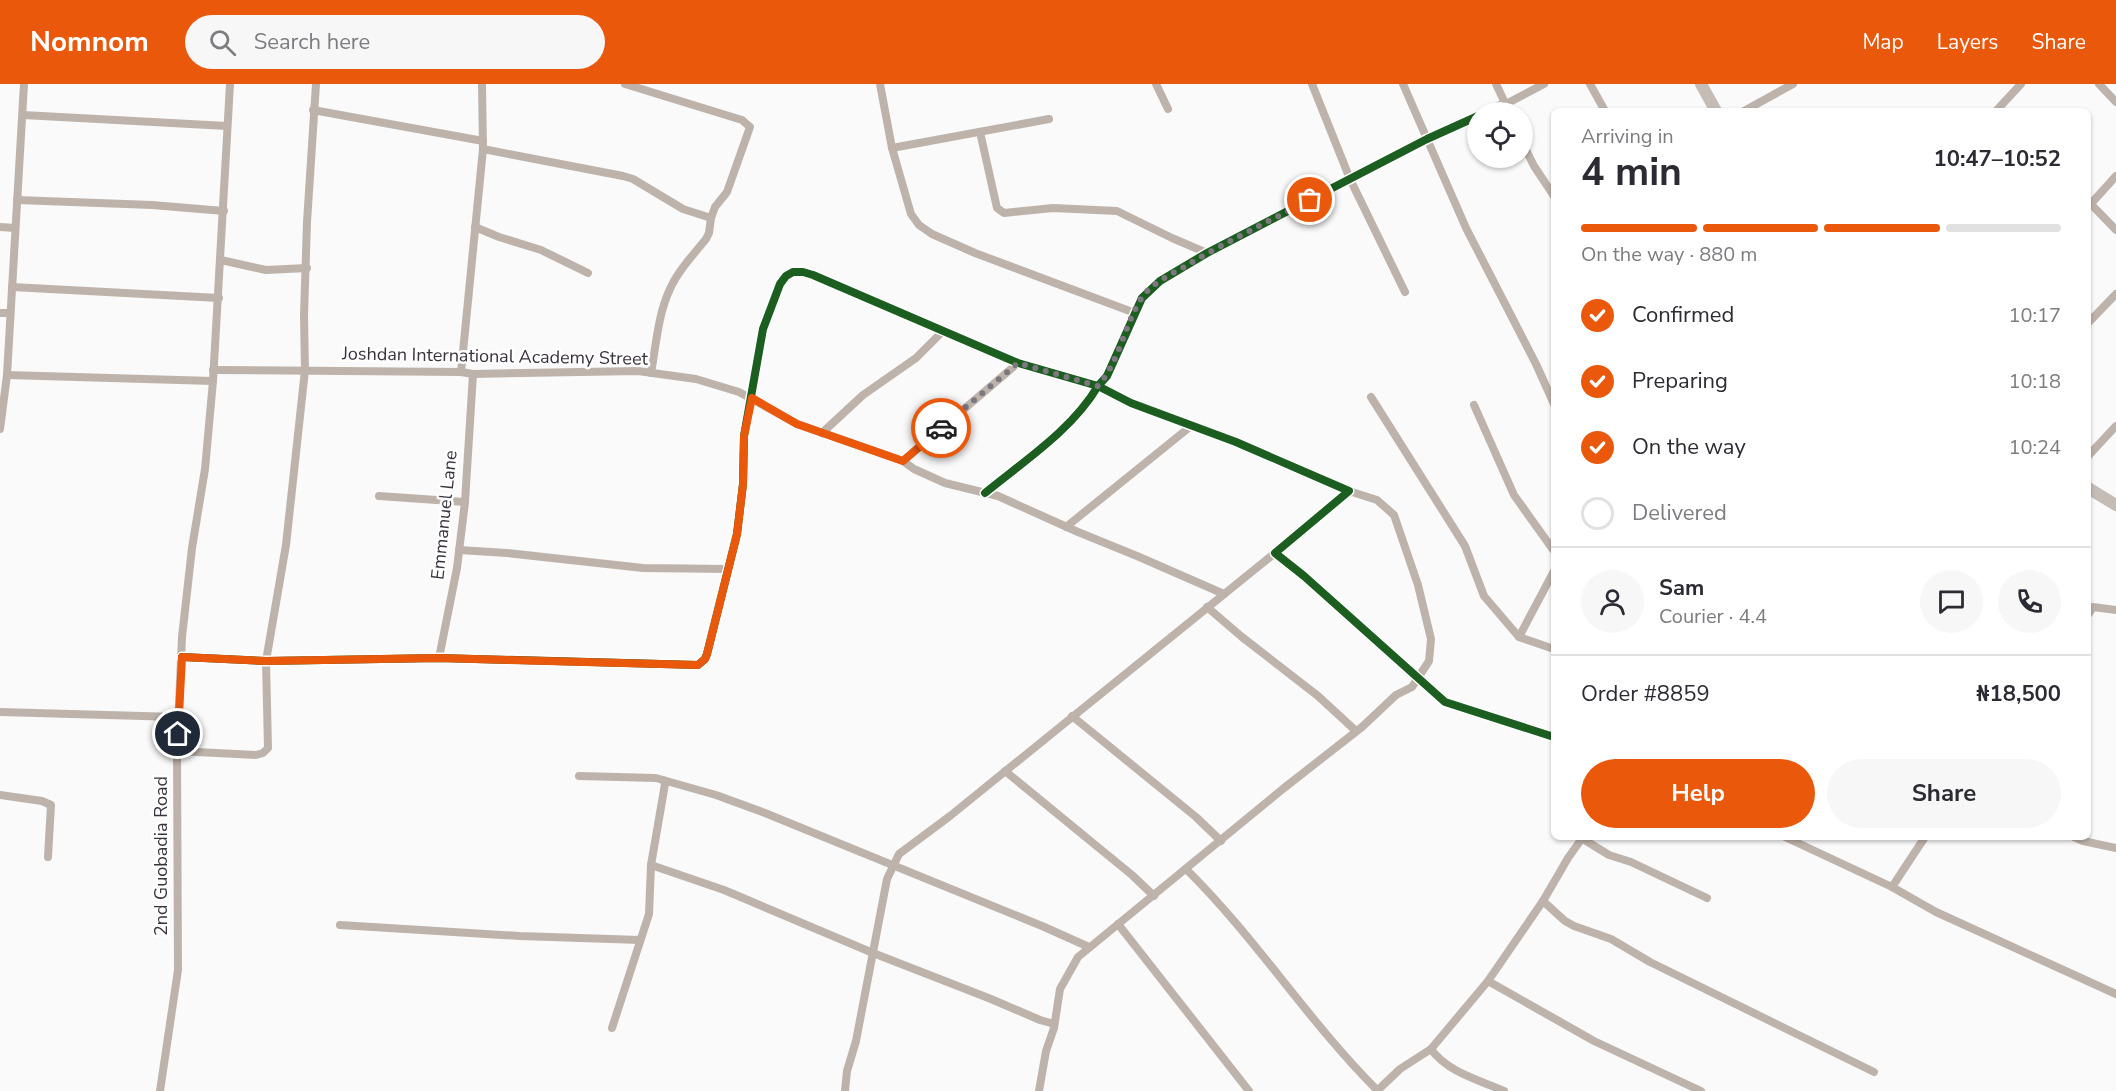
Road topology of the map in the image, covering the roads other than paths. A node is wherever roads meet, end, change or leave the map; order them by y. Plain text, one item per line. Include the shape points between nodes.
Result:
1 (24, 84) edge
2 (230, 84) edge
3 (316, 84) edge
4 (482, 84) edge
5 (625, 84) edge
6 (880, 84) edge
7 (1156, 84) edge
8 (1312, 84) edge
9 (1403, 84) edge
10 (1496, 84) edge
11 (1544, 84) edge
12 (1590, 84) edge
13 (1701, 84) edge
14 (1793, 84) edge
15 (2021, 84) edge
16 (2099, 84) edge
17 (1504, 102) edge
18 (1514, 102) edge
19 (2116, 102) edge
20 (1603, 108) edge
21 (1714, 108) edge
22 (1749, 108) edge
23 (1999, 108) edge
24 (1168, 109) dead end
25 (313, 110) junction
26 (23, 115) junction
27 (1049, 118) dead end
28 (1467, 121) edge
29 (227, 126) junction
30 (980, 132) junction
31 (1427, 139) junction
32 (483, 145) junction
33 (892, 148) junction
34 (1533, 164) edge
35 (2116, 176) edge
36 (1350, 179) junction
37 (1551, 192) edge
38 (17, 200) junction
39 (2091, 202) edge
40 (2091, 206) edge
41 (224, 211) junction
42 (711, 218) junction
43 (0, 227) edge
44 (475, 227) junction
45 (15, 228) junction
46 (2116, 230) edge
47 (1208, 253) junction
48 (221, 260) junction
49 (307, 268) junction
50 (588, 273) dead end
51 (12, 287) junction
52 (1405, 292) dead end
53 (2116, 294) edge
54 (219, 298) junction
55 (5, 313) edge
56 (1135, 313) junction
57 (2091, 319) edge
58 (943, 331) junction
59 (1018, 363) junction
60 (213, 370) junction
61 (305, 370) junction
62 (461, 372) junction
63 (651, 373) junction
64 (473, 374) junction
65 (7, 375) junction
66 (213, 381) junction
67 (1098, 386) junction
68 (1371, 397) dead end
69 (1551, 397) edge
70 (2, 398) edge
71 (752, 398) junction
72 (1474, 405) dead end
73 (1191, 426) junction
74 (2116, 426) edge
75 (0, 429) edge
76 (822, 433) junction
77 (2091, 453) edge
78 (903, 461) junction
79 (2091, 490) edge
80 (1349, 491) junction
81 (985, 493) junction
82 (379, 496) dead end
83 (465, 502) junction
84 (2116, 505) edge
85 (1066, 527) junction
86 (1551, 547) edge
87 (459, 550) junction
88 (1275, 553) junction
89 (728, 569) junction
90 (1551, 577) edge
91 (1224, 594) junction
92 (1207, 607) junction
93 (2091, 610) edge
94 (2116, 610) edge
95 (1519, 637) junction
96 (1551, 649) edge
97 (182, 657) junction
98 (438, 658) junction
99 (266, 661) junction
100 (1417, 678) junction
101 (0, 712) edge
102 (1072, 716) junction
103 (178, 717) junction
104 (1356, 731) junction
105 (1551, 736) edge
106 (177, 751) junction
107 (1005, 771) junction
108 (579, 776) dead end
109 (663, 780) junction
110 (0, 795) edge
111 (1582, 840) edge
112 (1586, 840) edge
113 (1791, 840) edge
114 (1923, 840) edge
115 (2081, 840) edge
116 (1221, 841) junction
117 (2116, 848) edge
118 (48, 857) dead end
119 (651, 865) junction
120 (892, 865) junction
121 (1186, 869) junction
122 (1893, 887) junction
123 (1154, 896) junction
124 (1707, 898) dead end
125 (1543, 901) junction
126 (1118, 924) junction
127 (340, 925) dead end
128 (640, 940) junction
129 (1089, 947) junction
130 (873, 953) junction
131 (1488, 981) junction
132 (2116, 994) edge
133 (1054, 1024) junction
134 (612, 1028) dead end
135 (1431, 1049) junction
136 (1874, 1072) dead end
137 (160, 1091) edge
138 (845, 1091) edge
139 (1039, 1091) edge
140 (1249, 1091) edge
141 (1377, 1091) edge
142 (1504, 1091) edge
143 (1701, 1091) edge

1 - 26 street
2 - 29 street, 2nd Guobadia Road
3 - 25 street
4 - 32 street
5 - 42 street via 742,120 750,127 727,192
6 - 33 street
7 - 24 street
8 - 36 street
9 - 31 street
10 - 17 street
11 - 18 street
12 - 20 street
13 - 21 street
14 - 22 street
15 - 23 street
16 - 19 street
25 - 32 street
25 - 49 street
26 - 29 street
26 - 38 street
27 - 30 street
28 - 31 street
29 - 41 street, 2nd Guobadia Road
30 - 33 street
30 - 47 street via 1000,211 1118,211
31 - 36 street
31 - 69 street via 1466,228
32 - 42 street via 633,179 683,209
32 - 44 street
33 - 56 street via 911,214 919,225 975,253
34 - 37 street
35 - 39 street
36 - 47 street
36 - 52 street
38 - 41 street
38 - 45 street
40 - 46 street
41 - 48 street, 2nd Guobadia Road
42 - 63 street via 706,239 670,290
43 - 45 street
44 - 50 street via 541,250
44 - 62 street
45 - 51 street
47 - 56 street via 1148,290
48 - 49 street via 266,270
48 - 54 street, 2nd Guobadia Road
49 - 61 street
51 - 54 street
51 - 55 street
53 - 57 street
54 - 60 street, 2nd Guobadia Road
55 - 65 street
56 - 67 street via 1107,376
58 - 59 street
58 - 71 street via 813,275 793,272 780,284 763,329
58 - 76 street via 916,358 863,395
59 - 67 street
59 - 78 street
60 - 61 street, Joshdan International Academy Street
60 - 66 street, 2nd Guobadia Road
61 - 62 street, Joshdan International Academy Street
61 - 99 street via 286,545
62 - 64 street, Joshdan International Academy Street
63 - 64 street, Joshdan International Academy Street
63 - 71 street, Joshdan International Academy Street via 696,379
64 - 83 street, Emmanuel Lane
65 - 66 street
65 - 70 street
66 - 97 street, 2nd Guobadia Road
67 - 73 street
67 - 81 street via 1087,404 1060,431
68 - 95 street via 1465,546 1484,596
70 - 75 street
71 - 76 street, Joshdan International Academy Street via 797,424
71 - 89 street via 744,436 737,534
72 - 86 street via 1514,495
73 - 80 street
73 - 85 street
74 - 77 street
76 - 78 street, Joshdan International Academy Street
78 - 81 street, Joshdan International Academy Street via 945,483
79 - 84 street
80 - 88 street
80 - 100 street via 1377,500 1395,515 1398,523 1431,639 1429,661
81 - 85 street, Joshdan International Academy Street
82 - 83 street
83 - 87 street, Emmanuel Lane
85 - 91 street, Joshdan International Academy Street
87 - 89 street via 643,568
87 - 98 street, Emmanuel Lane
88 - 91 street
88 - 100 street
89 - 98 street via 707,654 698,665
90 - 95 street
91 - 92 street
92 - 102 street
92 - 104 street
93 - 94 street via 2093,607
95 - 96 street
97 - 99 street
97 - 103 street, 2nd Guobadia Road
98 - 99 street
99 - 106 street via 269,741 263,753
100 - 104 street via 1412,687 1396,695
100 - 105 street via 1445,702
101 - 103 street
102 - 107 street
102 - 116 street
103 - 106 street, 2nd Guobadia Road
104 - 116 street
106 - 137 street, 2nd Guobadia Road via 178,970
107 - 120 street via 905,849
107 - 123 street
108 - 109 street
109 - 119 street
109 - 120 street via 726,799
110 - 118 street via 51,805
111 - 125 street
112 - 124 street via 1609,855
113 - 122 street
114 - 122 street
115 - 117 street
116 - 121 street
119 - 128 street via 649,914
119 - 130 street via 724,890
120 - 129 street
120 - 130 street
121 - 123 street
121 - 141 street via 1219,901 1346,1059
122 - 132 street via 1936,912
123 - 126 street
125 - 131 street
125 - 136 street via 1574,926 1611,939
126 - 129 street
126 - 140 street
127 - 128 street
128 - 134 street
129 - 133 street via 1078,957 1060,989
130 - 133 street
130 - 138 street
131 - 135 street
131 - 143 street via 1594,1041
133 - 139 street
135 - 141 street
135 - 142 street via 1446,1064

